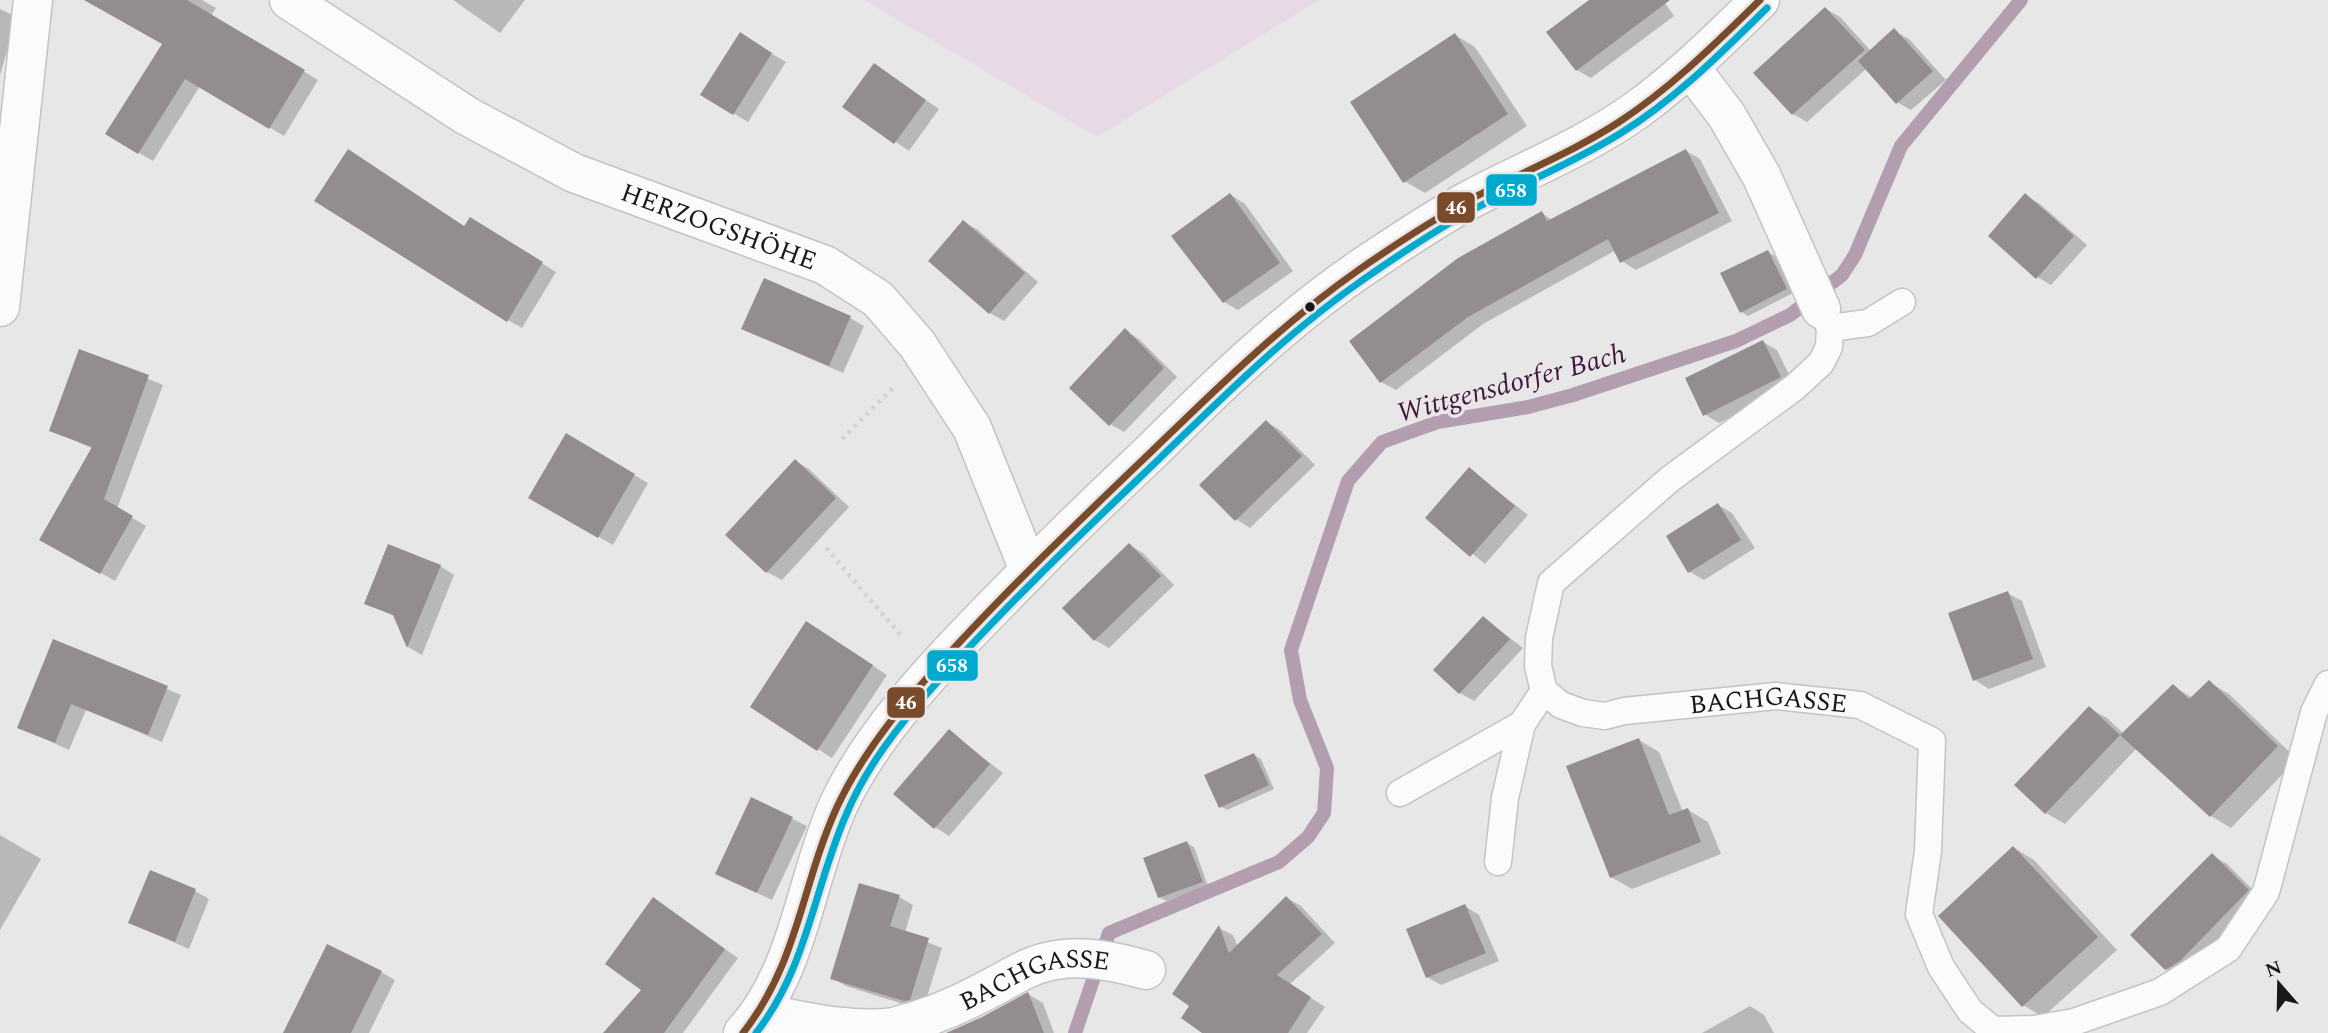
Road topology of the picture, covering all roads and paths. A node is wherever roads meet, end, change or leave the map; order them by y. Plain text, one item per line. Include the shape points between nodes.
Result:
1 (33, 0) edge
2 (289, 0) edge
3 (1760, 0) edge
4 (1690, 67) junction
5 (1, 298) edge
6 (1902, 302) dead end
7 (1821, 308) junction
8 (925, 356) junction
9 (842, 439) dead end
10 (826, 548) dead end
11 (1029, 570) junction
12 (933, 673) junction
13 (2328, 684) edge
14 (1544, 691) junction
15 (1522, 724) junction
16 (1400, 793) dead end
17 (1498, 862) dead end
18 (1114, 963) dead end
19 (752, 1023) edge
20 (1992, 1031) edge

1 - 5 street
2 - 8 street, HERZOGSHÖHE via 467,116 574,173 825,265 878,299
3 - 4 street
4 - 7 street via 1727,116 1762,177
4 - 11 street via 1637,110 1583,143 1470,199 1357,271 1242,362
6 - 7 lane via 1868,323
7 - 14 lane via 1829,346 1821,363 1670,479 1551,583 1539,638 1538,666
8 - 9 path
8 - 11 street, HERZOGSHÖHE via 972,428
10 - 12 path
11 - 12 street
12 - 19 street via 873,746 838,805 793,945
13 - 20 lane, BACHGASSE via 2314,712 2266,892 2228,949 2160,992 2074,1022
14 - 15 lane
14 - 20 lane, BACHGASSE via 1561,705 1605,716 1776,696 1860,705 1932,741 1928,851 1919,914 1941,967 1970,1011
15 - 16 lane
15 - 17 lane via 1505,798
18 - 19 street, BACHGASSE via 1055,960 1021,970 940,1012 891,1028

